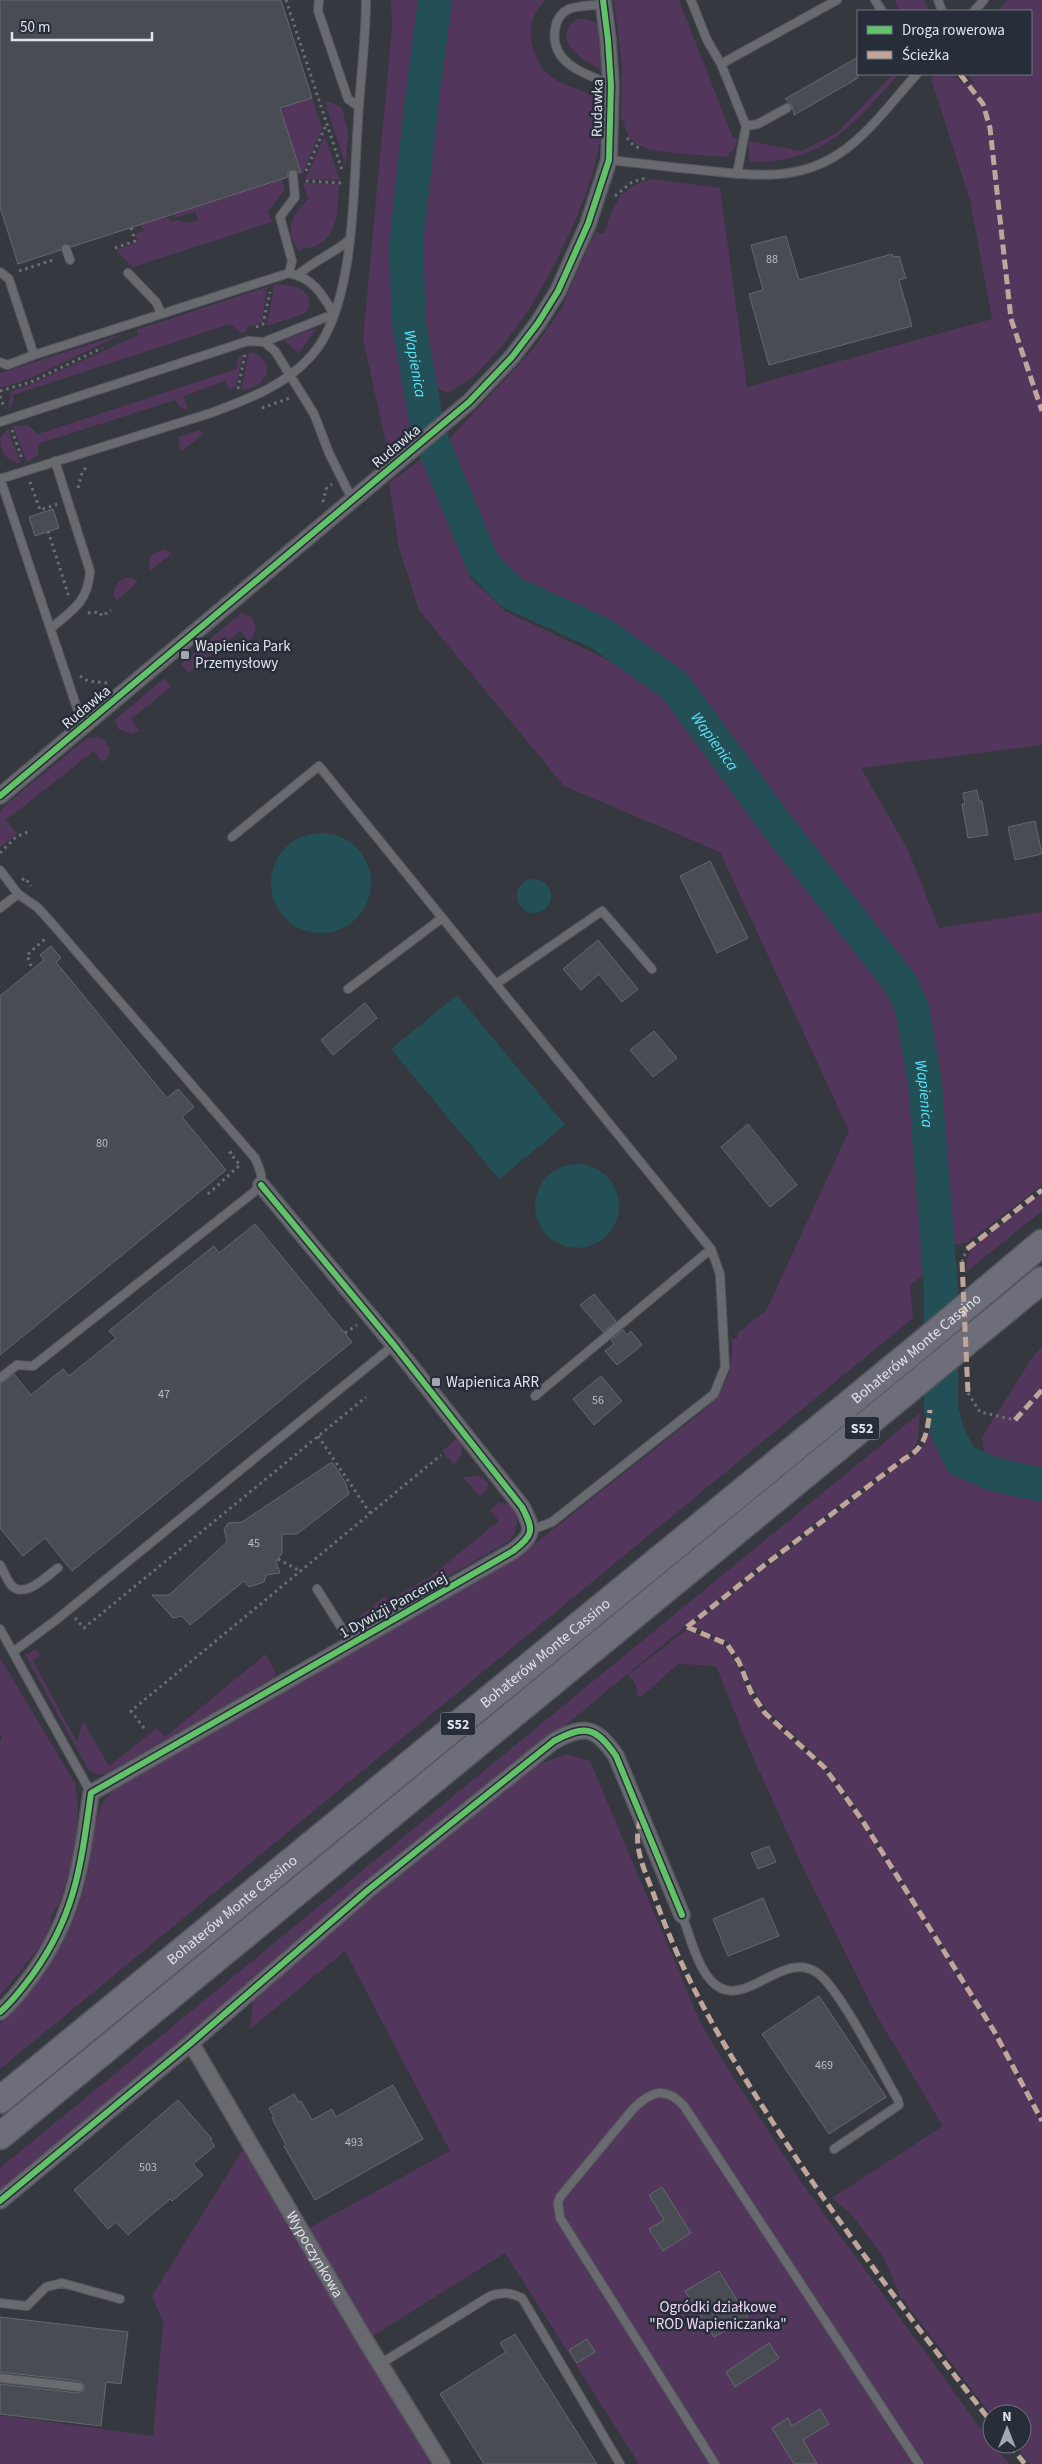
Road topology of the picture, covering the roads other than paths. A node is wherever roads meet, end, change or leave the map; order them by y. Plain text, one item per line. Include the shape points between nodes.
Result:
1 (320, 0) edge
2 (366, 0) edge
3 (691, 0) edge
4 (837, 0) edge
5 (984, 0) edge
6 (603, 3) edge
7 (975, 10) edge
8 (721, 64) junction
9 (916, 75) edge
10 (610, 85) junction
11 (359, 107) junction
12 (787, 108) dead end
13 (746, 126) junction
14 (609, 160) junction
15 (737, 174) junction
16 (293, 175) dead end
17 (349, 240) junction
18 (66, 249) dead end
19 (70, 260) dead end
20 (0, 272) edge
21 (128, 273) dead end
22 (289, 273) junction
23 (298, 275) junction
24 (161, 313) junction
25 (334, 314) junction
26 (264, 342) junction
27 (34, 355) junction
28 (0, 362) edge
29 (289, 376) junction
30 (0, 422) edge
31 (55, 461) junction
32 (0, 478) edge
33 (352, 500) junction
34 (51, 628) junction
35 (83, 726) junction
36 (0, 796) edge
37 (232, 837) dead end
38 (0, 870) edge
39 (18, 894) junction
40 (0, 908) edge
41 (442, 918) junction
42 (652, 969) dead end
43 (496, 984) junction
44 (348, 989) dead end
45 (261, 1185) junction
46 (1042, 1243) edge
47 (711, 1249) junction
48 (1042, 1280) edge
49 (394, 1345) junction
50 (0, 1378) edge
51 (535, 1396) dead end
52 (531, 1530) junction
53 (0, 1565) edge
54 (58, 1568) dead end
55 (317, 1590) dead end
56 (0, 1629) edge
57 (351, 1642) junction
58 (13, 1652) junction
59 (91, 1793) junction
60 (682, 1915) joint
61 (0, 2012) edge
62 (191, 2043) junction
63 (0, 2100) edge
64 (0, 2136) edge
65 (834, 2149) dead end
66 (0, 2200) edge
67 (120, 2299) dead end
68 (0, 2303) edge
69 (380, 2364) junction
70 (0, 2378) edge
71 (79, 2387) dead end
72 (442, 2464) edge
73 (620, 2464) edge
74 (716, 2464) edge
75 (919, 2464) edge

1 - 11 lane via 318,11 348,99
2 - 11 lane
3 - 8 lane
4 - 8 lane
5 - 7 lane
6 - 10 street, Rudawka
6 - 10 lane via 568,10 559,18 554,30 555,45 562,57 577,69
8 - 13 lane
9 - 15 lane via 865,132 825,162 794,174
10 - 14 street, Rudawka
11 - 17 lane
12 - 13 lane via 758,124
13 - 15 lane
14 - 15 lane
14 - 33 street, Rudawka via 582,242 558,291 512,357 469,402
16 - 22 lane via 295,197 280,217 292,261
17 - 23 lane
17 - 25 lane via 340,297
18 - 19 lane
20 - 27 lane via 9,279
21 - 24 lane via 156,302
22 - 23 lane
22 - 24 lane
23 - 25 lane via 318,288
24 - 27 lane
25 - 26 lane
25 - 29 lane via 312,356
26 - 29 lane via 275,351
26 - 30 lane via 248,341
27 - 28 lane via 7,365
29 - 31 lane via 272,389 211,413
29 - 33 lane via 314,414
31 - 32 lane
31 - 34 lane via 90,571 89,588 76,608
32 - 34 lane
33 - 35 street, Rudawka
34 - 35 lane
35 - 36 street, Rudawka
37 - 41 lane via 319,766
38 - 39 lane
39 - 40 lane
39 - 45 lane via 37,907 57,929 255,1158 262,1174
41 - 43 lane
41 - 44 lane
42 - 43 lane via 602,911
43 - 47 lane
45 - 49 street
45 - 50 lane via 33,1366 17,1365
46 - 63 highway, Bohaterów Monte Cassino / S52
47 - 51 lane
47 - 52 lane via 720,1274 725,1367 714,1394 552,1522
48 - 64 highway, Bohaterów Monte Cassino / S52
49 - 52 street via 522,1507
49 - 58 lane
52 - 57 street, 1 Dywizji Pancernej via 513,1552
53 - 54 lane via 17,1589 29,1588
55 - 57 lane
56 - 58 lane
57 - 59 street, 1 Dywizji Pancernej
58 - 59 lane
59 - 61 street via 79,1875 60,1931 30,1978
60 - 62 street via 616,1756 604,1738 588,1730 571,1732 554,1741 368,1890
60 - 65 lane via 704,1972 724,1990 743,1990 782,1971 804,1967 816,1972 833,1989 899,2105
62 - 66 street
62 - 69 street, Wypoczynkowa
67 - 68 lane via 62,2283 46,2287 27,2306
69 - 72 street, Wypoczynkowa
69 - 73 lane via 490,2296 512,2293 522,2298
70 - 71 lane
74 - 75 lane via 558,2211 560,2197 633,2109 645,2097 657,2093 676,2097 684,2106

